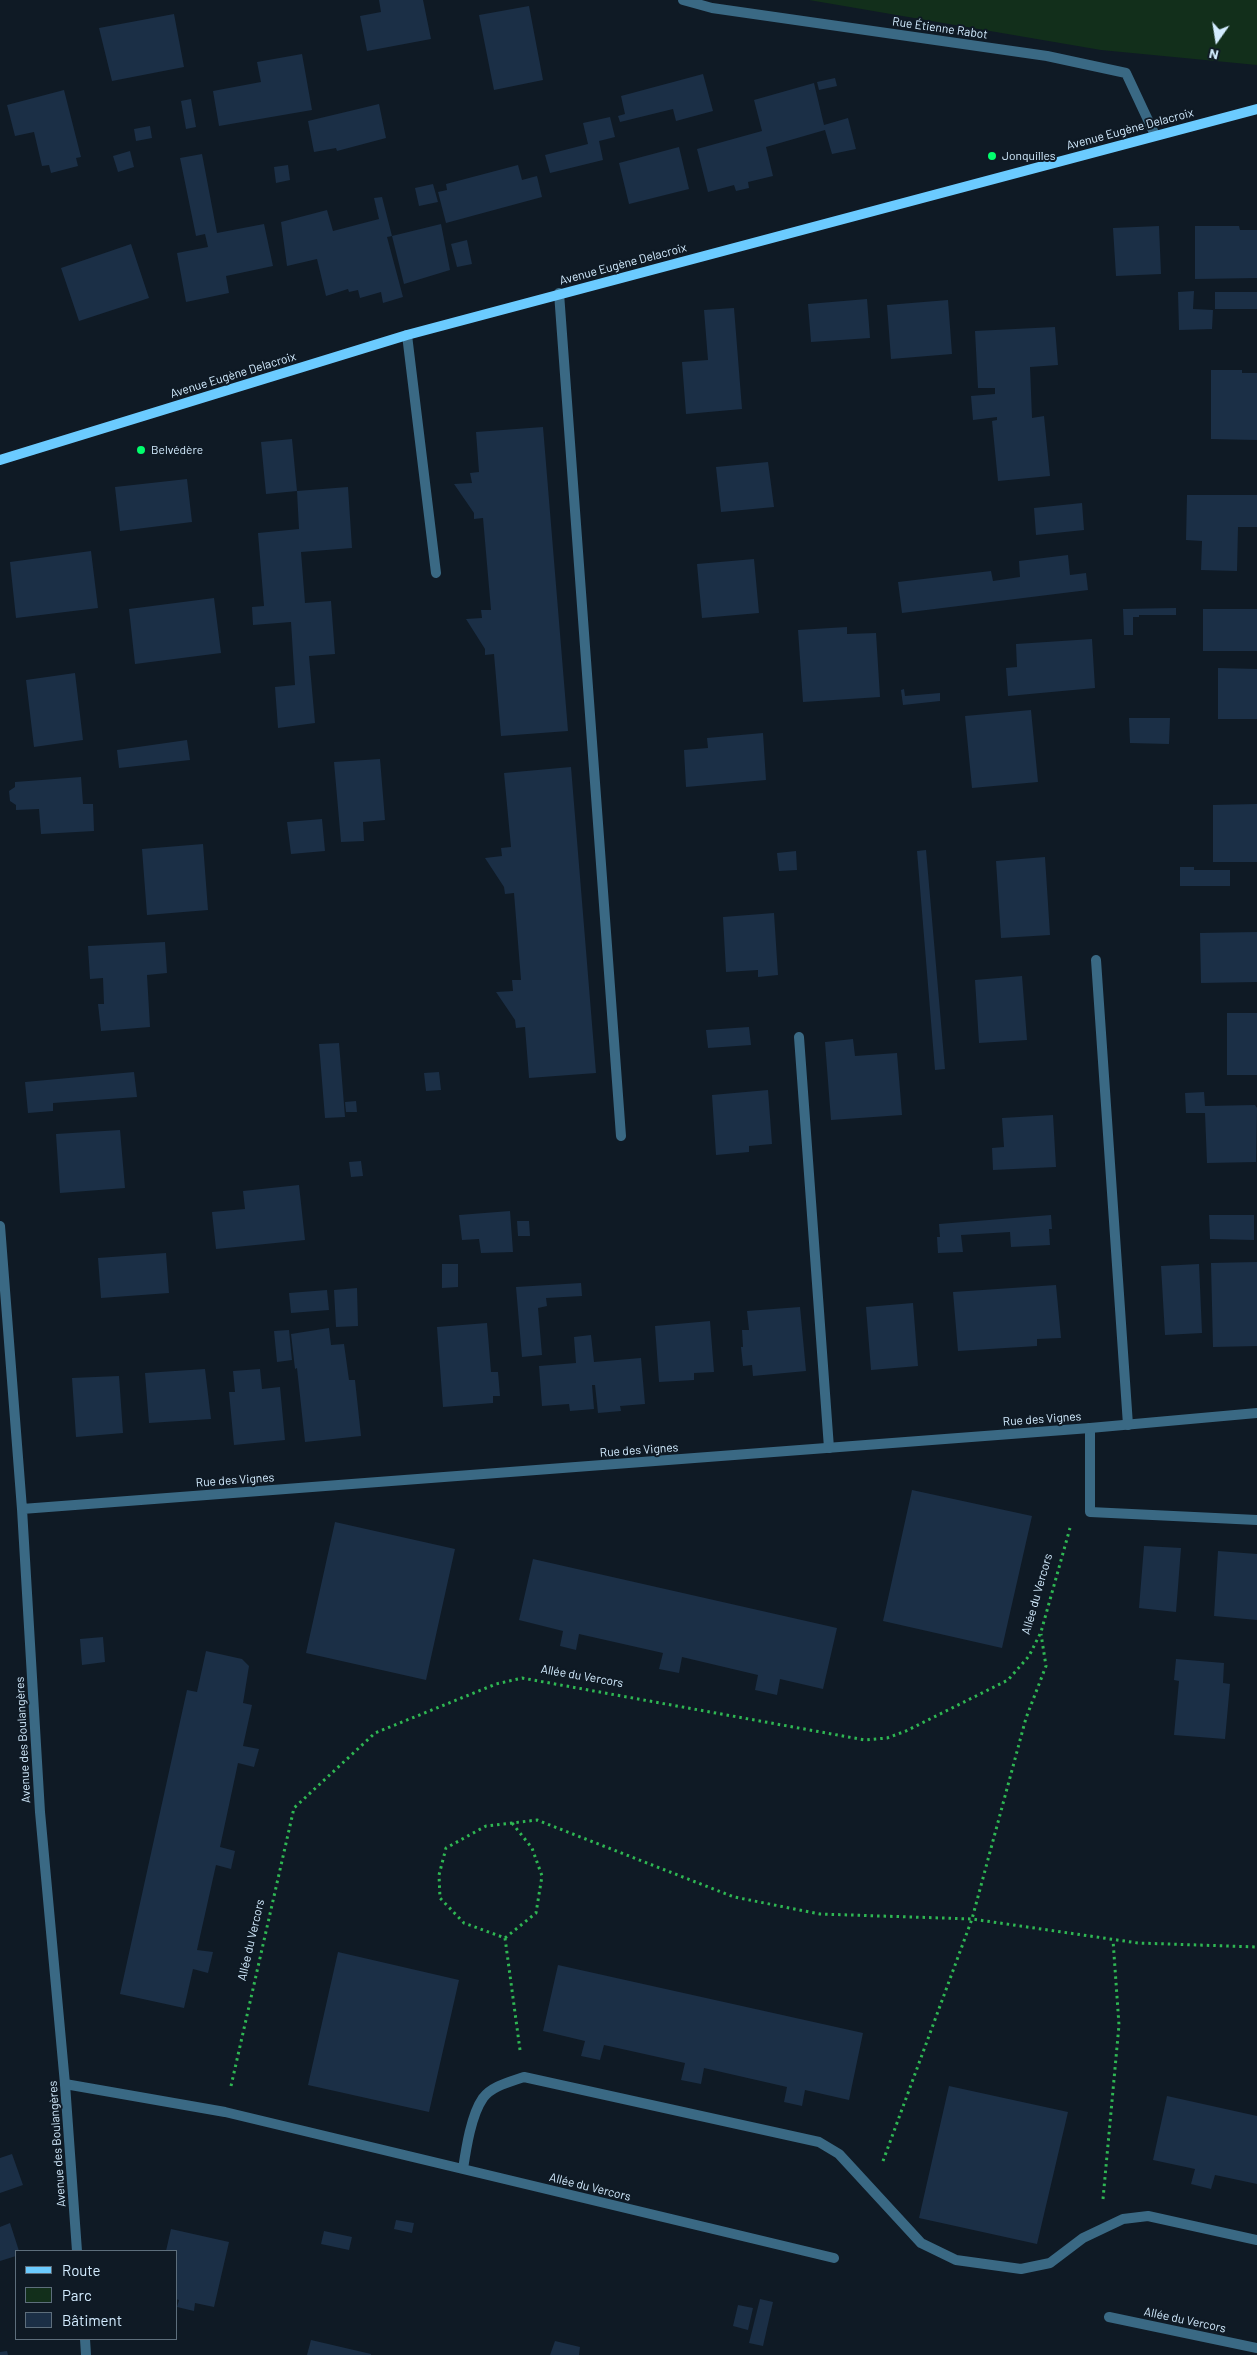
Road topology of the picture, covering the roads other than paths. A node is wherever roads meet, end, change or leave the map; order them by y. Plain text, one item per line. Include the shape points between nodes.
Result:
1 (683, 0) edge
2 (1257, 109) edge
3 (1155, 135) junction
4 (560, 293) junction
5 (406, 335) junction
6 (0, 460) edge
7 (436, 573) dead end
8 (1096, 960) dead end
9 (799, 1037) dead end
10 (621, 1136) dead end
11 (0, 1226) edge
12 (1257, 1413) edge
13 (1128, 1425) junction
14 (1090, 1428) junction
15 (829, 1448) junction
16 (22, 1509) junction
17 (1257, 1520) edge
18 (65, 2084) junction
19 (463, 2169) junction
20 (1257, 2240) edge
21 (77, 2250) edge
22 (834, 2258) dead end
23 (1109, 2317) dead end
24 (85, 2340) edge
25 (1257, 2348) edge
26 (86, 2355) edge

1 - 3 street, Rue Étienne Rabot via 722,10 1047,56 1126,72
2 - 3 main road, Avenue Eugène Delacroix
3 - 4 main road, Avenue Eugène Delacroix
4 - 5 main road, Avenue Eugène Delacroix
4 - 10 street
5 - 6 main road, Avenue Eugène Delacroix
5 - 7 street
8 - 13 street
9 - 15 street
11 - 16 street, Avenue des Boulangères
12 - 13 street, Rue des Vignes
13 - 14 street, Rue des Vignes
14 - 15 street, Rue des Vignes
14 - 17 street via 1090,1512
15 - 16 street, Rue des Vignes
16 - 18 street, Avenue des Boulangères via 40,1812
18 - 19 street, Allée du Vercors via 224,2112
18 - 21 street, Avenue des Boulangères
19 - 20 street via 469,2135 483,2098 499,2085 524,2077 819,2142 839,2154 921,2243 956,2260 1021,2269 1050,2263 1082,2238 1123,2219 1148,2216
19 - 22 street, Allée du Vercors
23 - 25 street, Allée du Vercors
24 - 26 street

